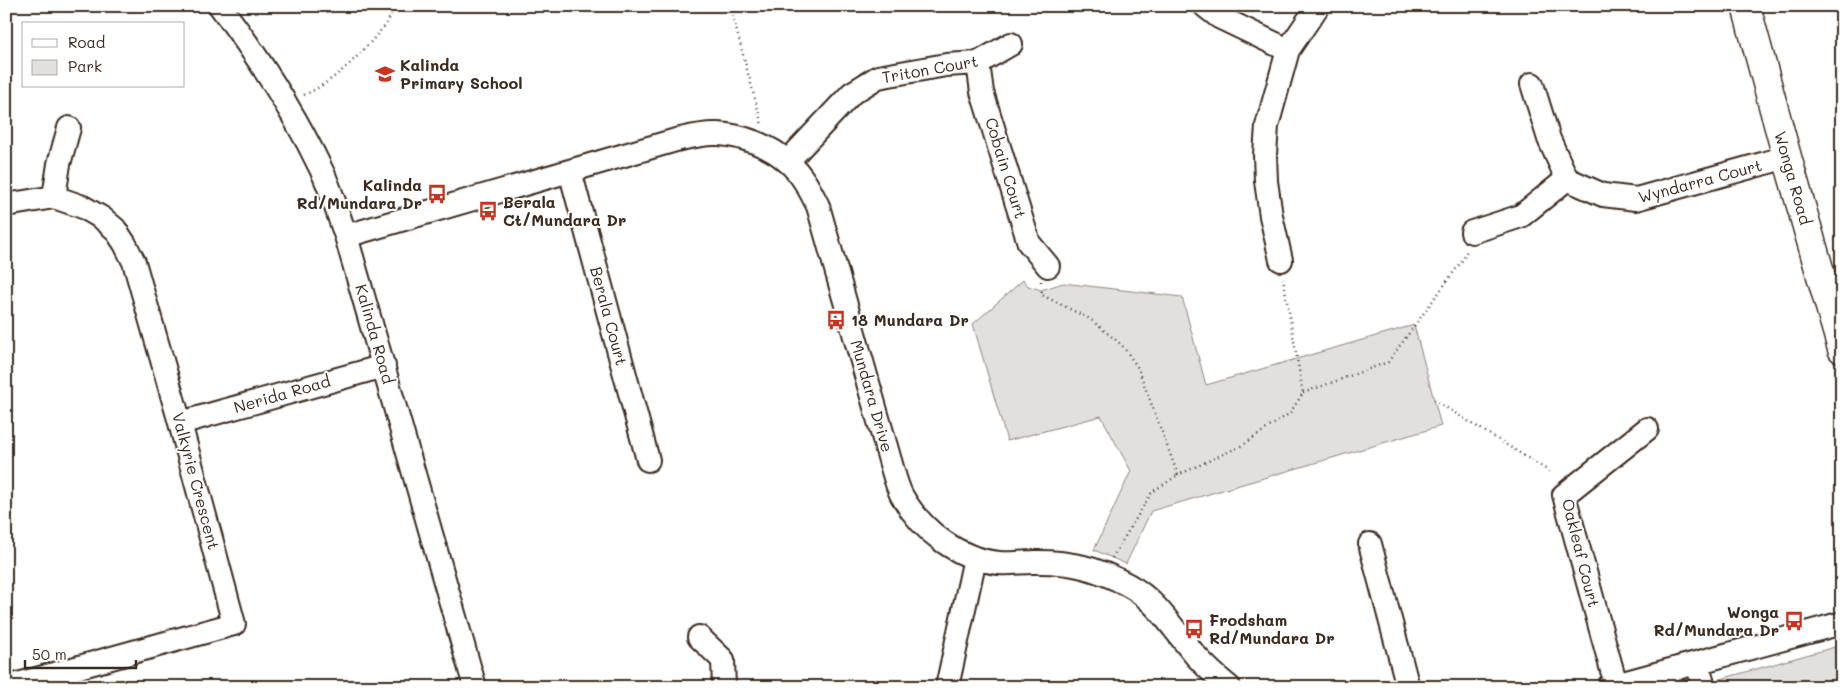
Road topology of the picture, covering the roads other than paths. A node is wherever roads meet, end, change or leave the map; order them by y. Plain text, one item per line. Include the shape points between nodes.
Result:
1 (220, 6) edge
2 (1205, 6) edge
3 (1318, 6) edge
4 (1746, 6) edge
5 (1011, 44) dead end
6 (1288, 50) junction
7 (978, 64) junction
8 (1532, 84) dead end
9 (69, 128) dead end
10 (1787, 157) junction
11 (788, 161) junction
12 (570, 171) junction
13 (1567, 179) junction
14 (54, 197) junction
15 (6, 205) edge
16 (1472, 232) road end
17 (346, 236) junction
18 (1280, 260) road end
19 (1048, 266) road end
20 (1842, 349) edge
21 (384, 366) junction
22 (180, 423) junction
23 (1647, 429) dead end
24 (648, 460) dead end
25 (1370, 544) dead end
26 (974, 558) junction
27 (1842, 623) edge
28 (699, 637) dead end
29 (1698, 663) junction
30 (1612, 686) edge
31 (6, 687) edge
32 (475, 687) edge
33 (724, 687) edge
34 (947, 687) edge
35 (1229, 687) edge
36 (1408, 687) edge
37 (1704, 687) edge

1 - 17 street, Kalinda Road via 287,104 323,173
2 - 6 street via 1219,17
3 - 6 street
4 - 10 main road, Wonga Road
5 - 7 street, Triton Court
6 - 18 street via 1267,126 1265,154 1271,216
7 - 11 street, Triton Court via 946,65 878,77 852,93
7 - 19 street, Cobain Court via 982,92 1029,243
8 - 13 street via 1548,139
9 - 14 street
10 - 13 street, Wyndarra Court via 1636,199 1603,195
10 - 20 main road, Wonga Road
11 - 12 street, Mundara Drive via 768,148 718,134 676,140
11 - 26 street, Mundara Drive via 808,185 818,206 902,495 934,535
12 - 17 street, Mundara Drive
12 - 24 street, Berala Court
13 - 16 street via 1521,216
14 - 15 street, Valkyrie Crescent
14 - 22 street, Valkyrie Crescent via 102,218 125,244 134,262
17 - 21 street, Kalinda Road
21 - 22 street, Nerida Road
21 - 32 street, Kalinda Road
22 - 31 street, Valkyrie Crescent via 234,624
23 - 30 street, Oakleaf Court via 1564,494
25 - 36 street
26 - 34 street
26 - 35 street, Mundara Drive via 999,563 1065,563 1104,572 1130,586 1160,610 1197,657
27 - 29 street
28 - 33 street via 723,660
29 - 30 street
29 - 37 street

